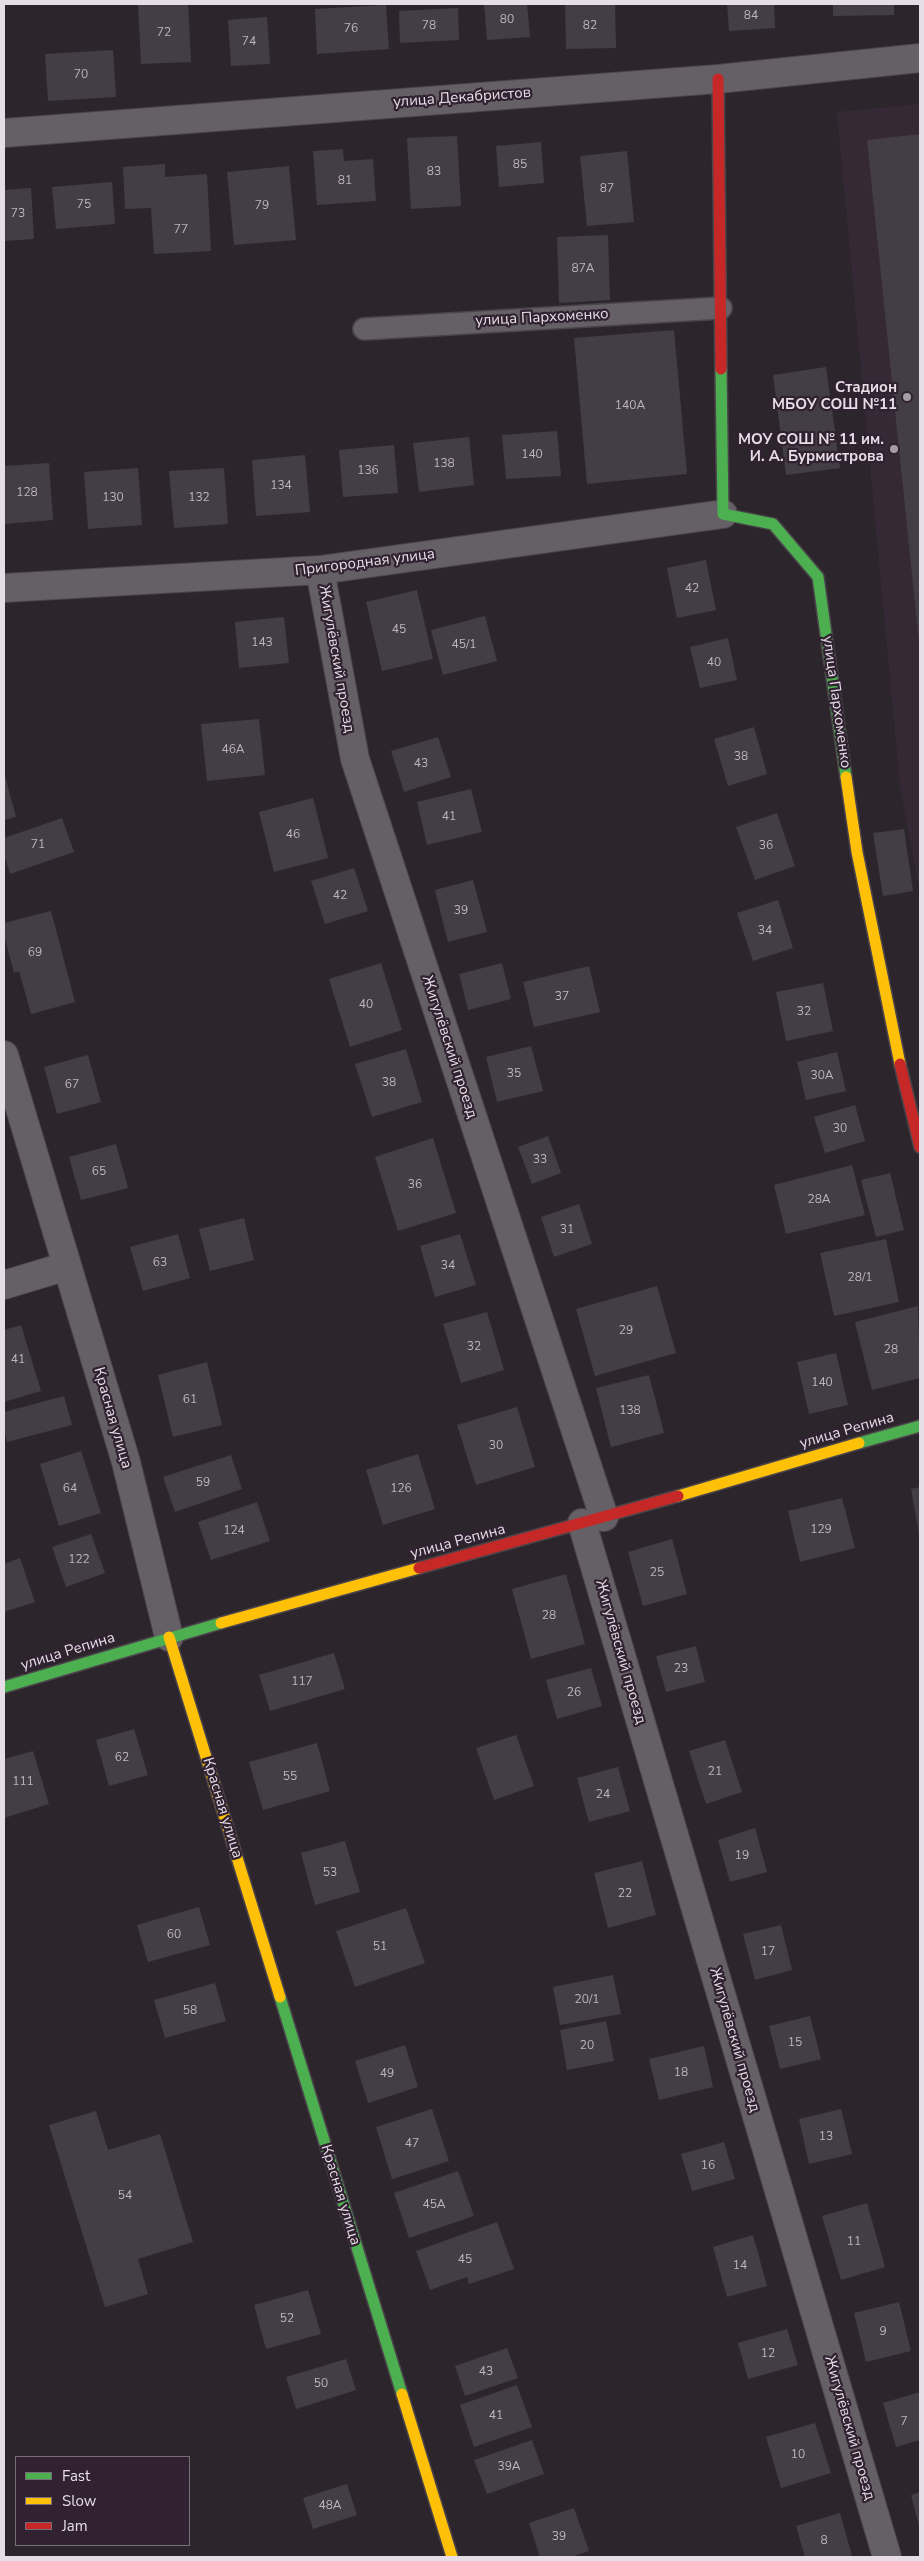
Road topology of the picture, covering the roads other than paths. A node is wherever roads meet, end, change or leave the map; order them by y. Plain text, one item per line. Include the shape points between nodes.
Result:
1 (920, 58) edge
2 (718, 78) junction
3 (4, 133) edge
4 (721, 308) junction
5 (364, 329) dead end
6 (723, 514) junction
7 (320, 570) junction
8 (4, 588) edge
9 (4, 1055) edge
10 (920, 1147) edge
11 (67, 1266) junction
12 (4, 1285) edge
13 (920, 1426) edge
14 (593, 1520) junction
15 (169, 1637) junction
16 (4, 1687) edge
17 (452, 2557) edge
18 (887, 2557) edge

1 - 2 street, улица Декабристов
2 - 3 street, улица Декабристов
2 - 4 street
4 - 5 lane, улица Пархоменко
4 - 6 street
6 - 7 street, Пригородная улица
6 - 10 street, улица Пархоменко via 773,524 818,577 857,852
7 - 8 street, Пригородная улица
7 - 14 street, Жигулёвский проезд via 355,759
9 - 11 street, Красная улица
11 - 12 street
11 - 15 street, Красная улица via 126,1462
13 - 14 street, улица Репина
14 - 15 street, улица Репина
14 - 18 street, Жигулёвский проезд
15 - 16 street, улица Репина
15 - 17 street, Красная улица

